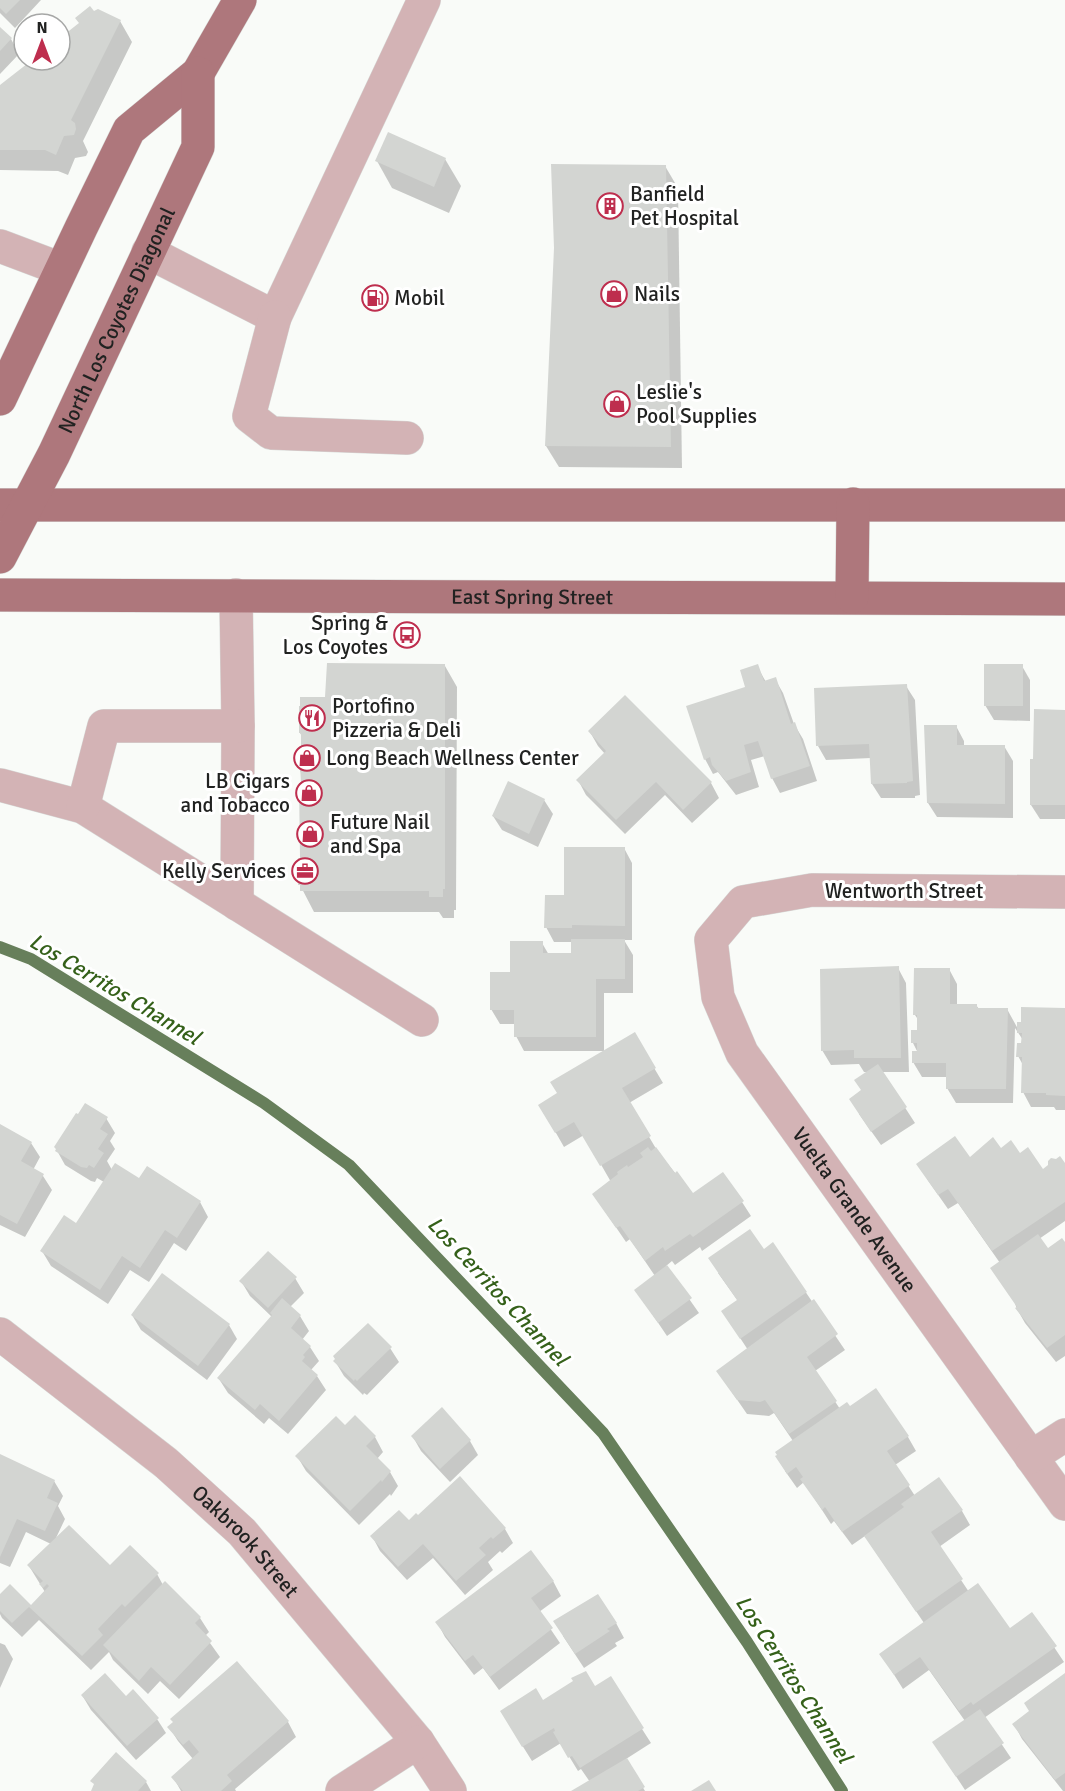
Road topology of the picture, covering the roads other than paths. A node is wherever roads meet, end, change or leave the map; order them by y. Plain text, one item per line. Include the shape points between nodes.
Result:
1 (240, 0) edge
2 (424, 0) edge
3 (198, 73) junction
4 (0, 246) edge
5 (148, 252) junction
6 (61, 269) junction
7 (274, 317) junction
8 (0, 399) edge
9 (408, 438) dead end
10 (852, 504) junction
11 (14, 505) edge
12 (1065, 505) edge
13 (0, 557) edge
14 (0, 595) edge
15 (236, 595) junction
16 (852, 597) junction
17 (1065, 599) edge
18 (238, 726) junction
19 (0, 785) edge
20 (83, 807) junction
21 (1065, 892) edge
22 (743, 902) joint
23 (237, 904) junction
24 (422, 1020) dead end
25 (0, 1334) edge
26 (1065, 1435) edge
27 (1031, 1457) junction
28 (1065, 1504) edge
29 (418, 1742) junction
30 (342, 1791) edge
31 (450, 1791) edge

1 - 3 main road, North Los Coyotes Diagonal
2 - 7 street
3 - 5 main road, North Los Coyotes Diagonal via 198,147
3 - 6 main road, North Los Coyotes Diagonal via 129,130
4 - 6 street
5 - 7 street
5 - 11 main road, North Los Coyotes Diagonal via 54,454
6 - 8 main road, North Los Coyotes Diagonal
7 - 9 street via 249,416 271,433
10 - 11 main road
10 - 12 main road
10 - 16 main road
11 - 13 main road, North Los Coyotes Diagonal
14 - 15 main road, East Spring Street
15 - 16 main road, East Spring Street
15 - 18 street
16 - 17 main road, East Spring Street
18 - 20 street via 104,726
18 - 23 street
19 - 20 street
20 - 23 street
21 - 22 street, Wentworth Street via 812,890
22 - 27 street, Vuelta Grande Avenue via 711,940 718,997 742,1053
23 - 24 street
25 - 29 street, Oakbrook Street via 166,1463 242,1532
26 - 27 street
27 - 28 street, Vuelta Grande Avenue
29 - 30 street
29 - 31 street, Oakbrook Street

